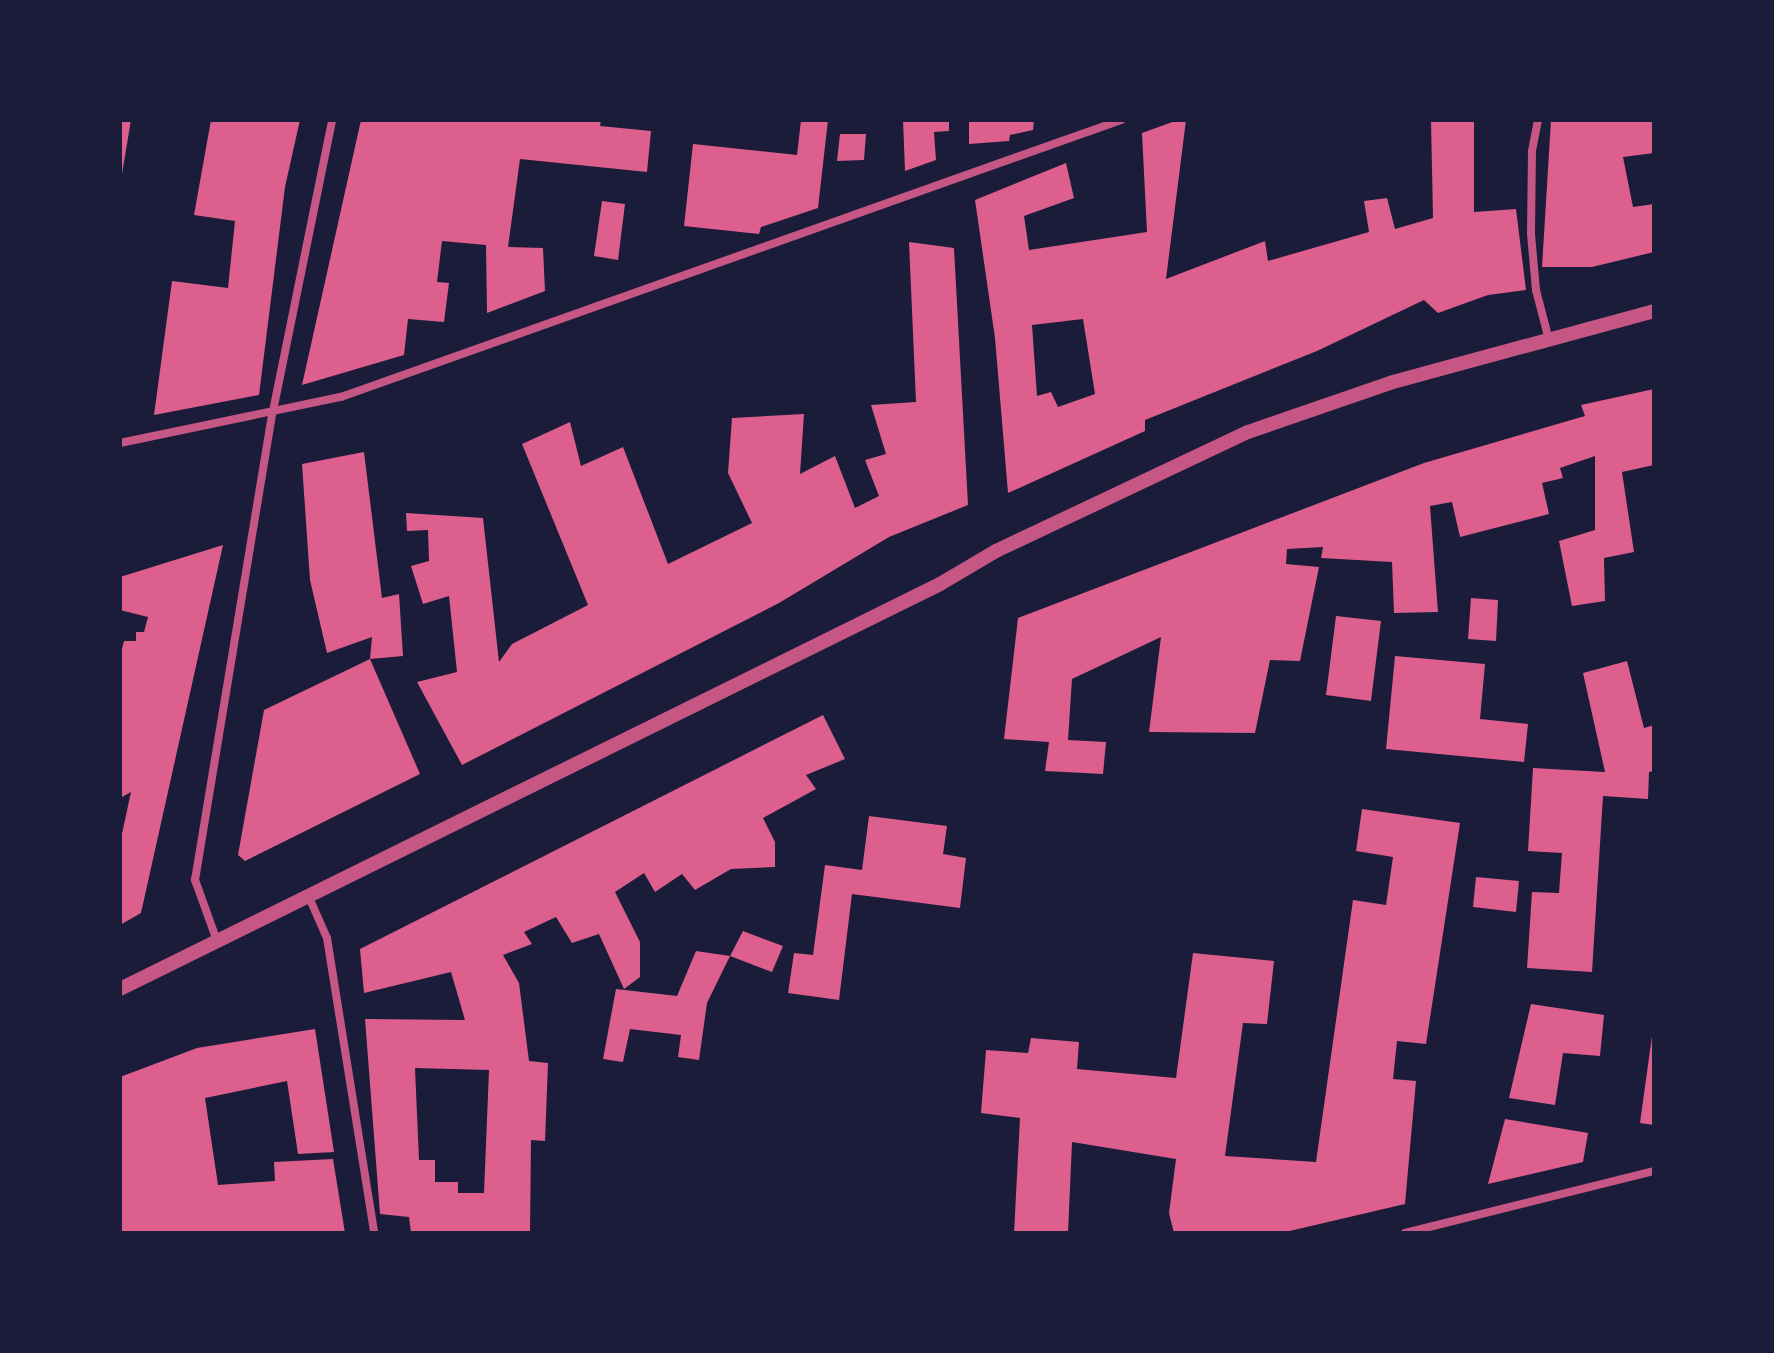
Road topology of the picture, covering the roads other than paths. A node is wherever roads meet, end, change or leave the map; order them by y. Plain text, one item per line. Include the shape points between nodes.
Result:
1 (332, 120) edge
2 (1121, 120) edge
3 (1538, 120) edge
4 (1654, 311) edge
5 (1548, 336) junction
6 (273, 411) junction
7 (120, 443) edge
8 (308, 895) junction
9 (216, 938) junction
10 (120, 989) edge
11 (1654, 1171) edge
12 (374, 1233) edge
13 (1405, 1233) edge

1 - 6 street
2 - 6 street via 341,397
3 - 5 street via 1532,151 1531,234 1536,290
4 - 5 street
5 - 8 street via 1248,432 996,551
6 - 7 street
6 - 9 street via 195,880
8 - 9 street
8 - 12 street via 327,938
9 - 10 street
11 - 13 street

